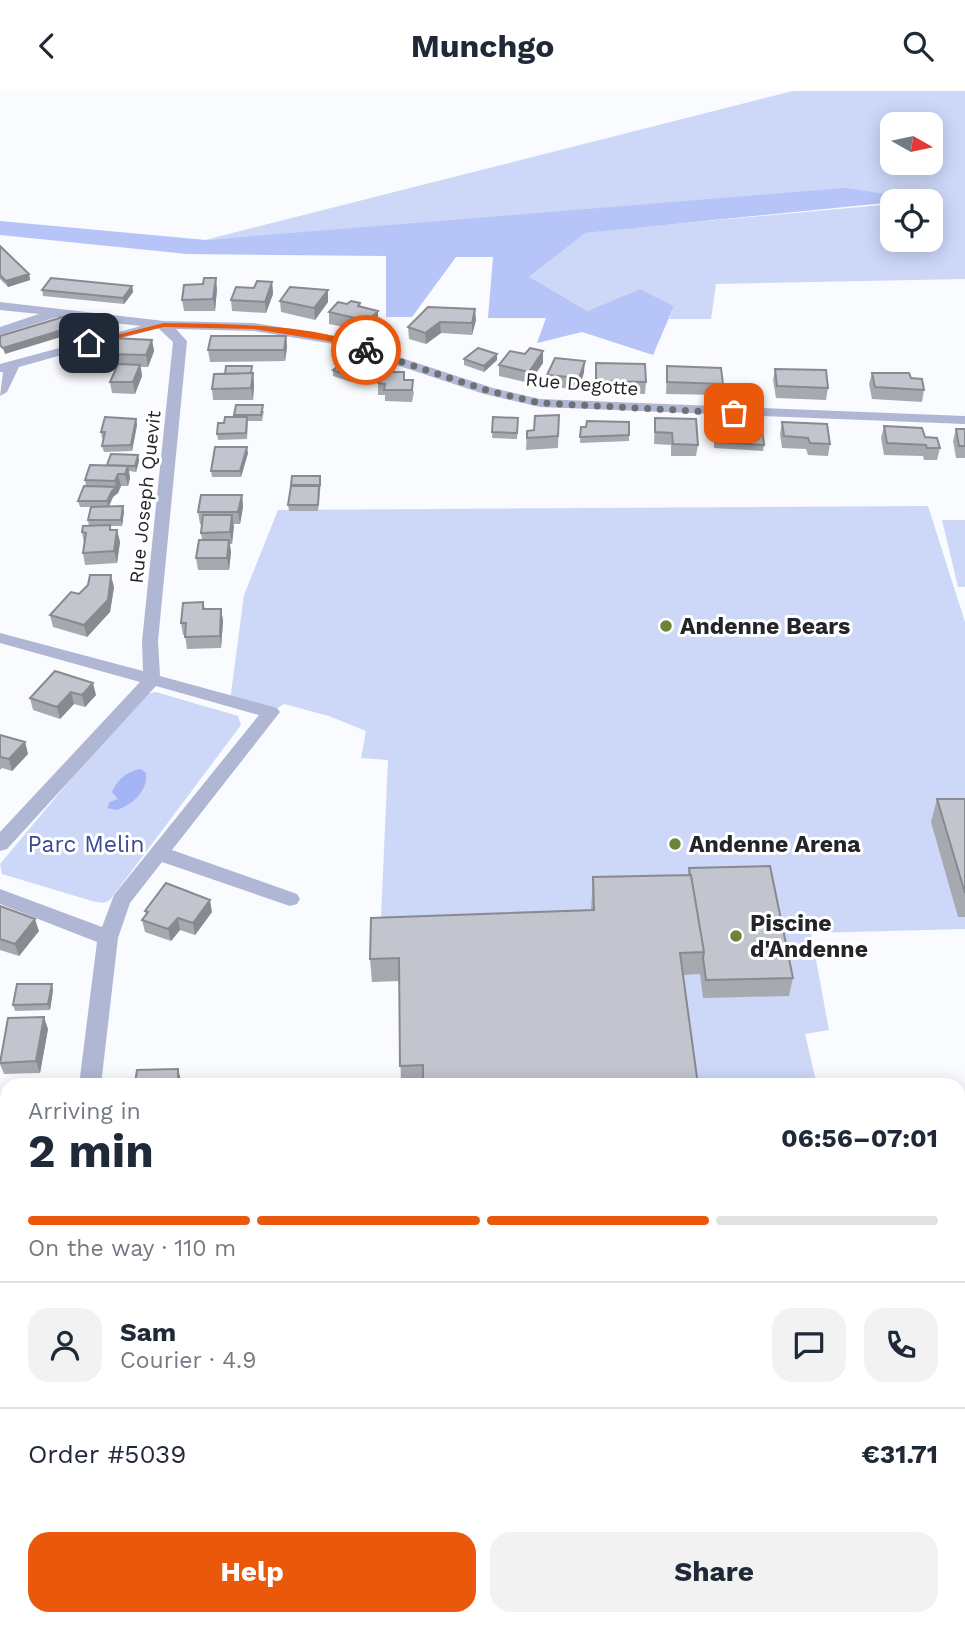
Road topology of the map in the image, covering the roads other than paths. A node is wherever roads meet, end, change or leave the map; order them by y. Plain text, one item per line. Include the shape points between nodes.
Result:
1 (2, 305) edge
2 (59, 313) junction
3 (164, 325) junction
4 (0, 331) edge
5 (7, 366) edge
6 (0, 392) edge
7 (965, 420) edge
8 (0, 638) edge
9 (152, 680) junction
10 (0, 844) edge
11 (159, 853) junction
12 (0, 896) edge
13 (290, 899) dead end
14 (108, 938) junction
15 (91, 1078) edge

1 - 2 street
2 - 3 street
2 - 4 street
3 - 5 street
3 - 7 street, Rue Degotte via 254,327 335,340 489,391 540,403
3 - 9 street, Rue Joseph Quevit via 180,341 150,641
5 - 6 street
8 - 9 street
9 - 10 street
9 - 11 street via 271,712
11 - 13 street
11 - 14 street via 121,900
12 - 14 street
14 - 15 street

